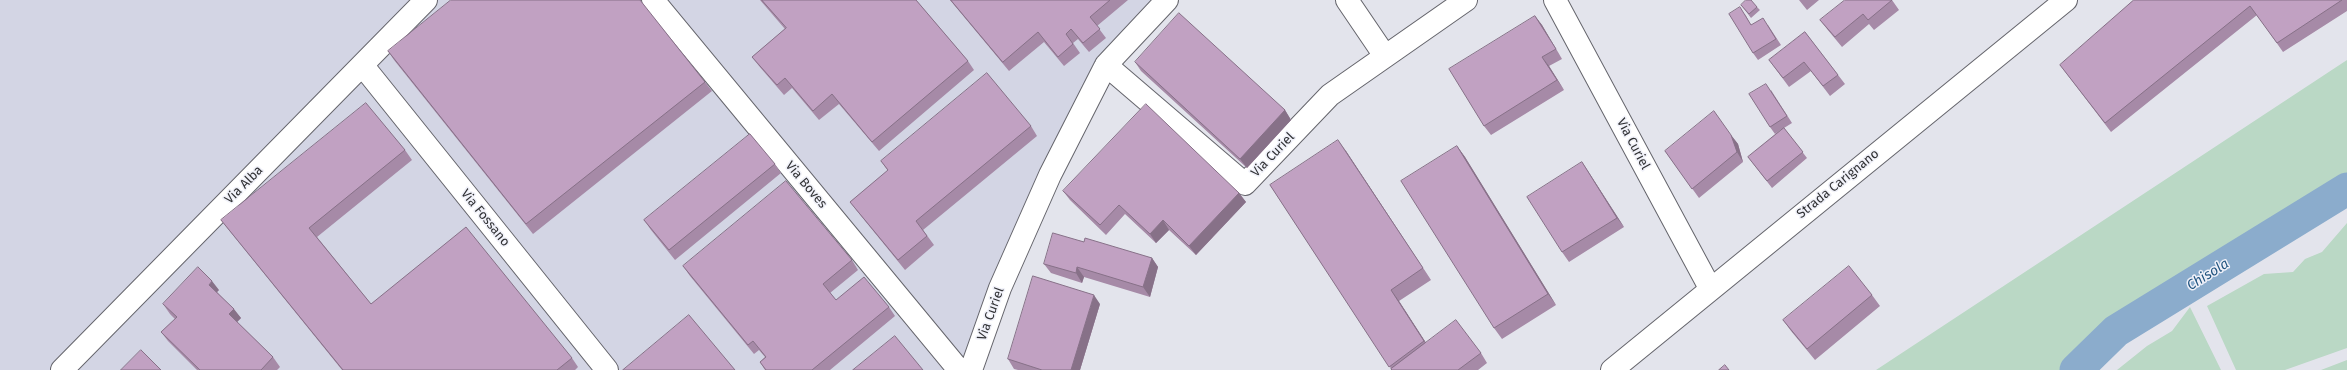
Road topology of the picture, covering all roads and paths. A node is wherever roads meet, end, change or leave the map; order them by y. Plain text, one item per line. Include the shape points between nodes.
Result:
1 (426, 0) edge
2 (652, 0) edge
3 (1167, 0) edge
4 (1347, 0) edge
5 (1466, 0) edge
6 (1555, 0) edge
7 (2066, 0) edge
8 (1386, 56) junction
9 (1106, 65) junction
10 (363, 66) junction
11 (1710, 288) junction
12 (62, 370) edge
13 (608, 370) edge
14 (959, 370) edge
15 (970, 370) edge
16 (1612, 370) edge

1 - 10 street, Via Alba
2 - 14 street, Via Boves
3 - 9 street, Via Curiel
4 - 8 street
5 - 8 street, Via Curiel
6 - 11 street, Via Curiel
7 - 11 street, Strada Carignano
8 - 9 street, Via Curiel via 1330,95 1245,184
9 - 15 street, Via Curiel via 1050,175 1000,288
10 - 12 street, Via Alba
10 - 13 street, Via Fossano
11 - 16 street, Strada Carignano

